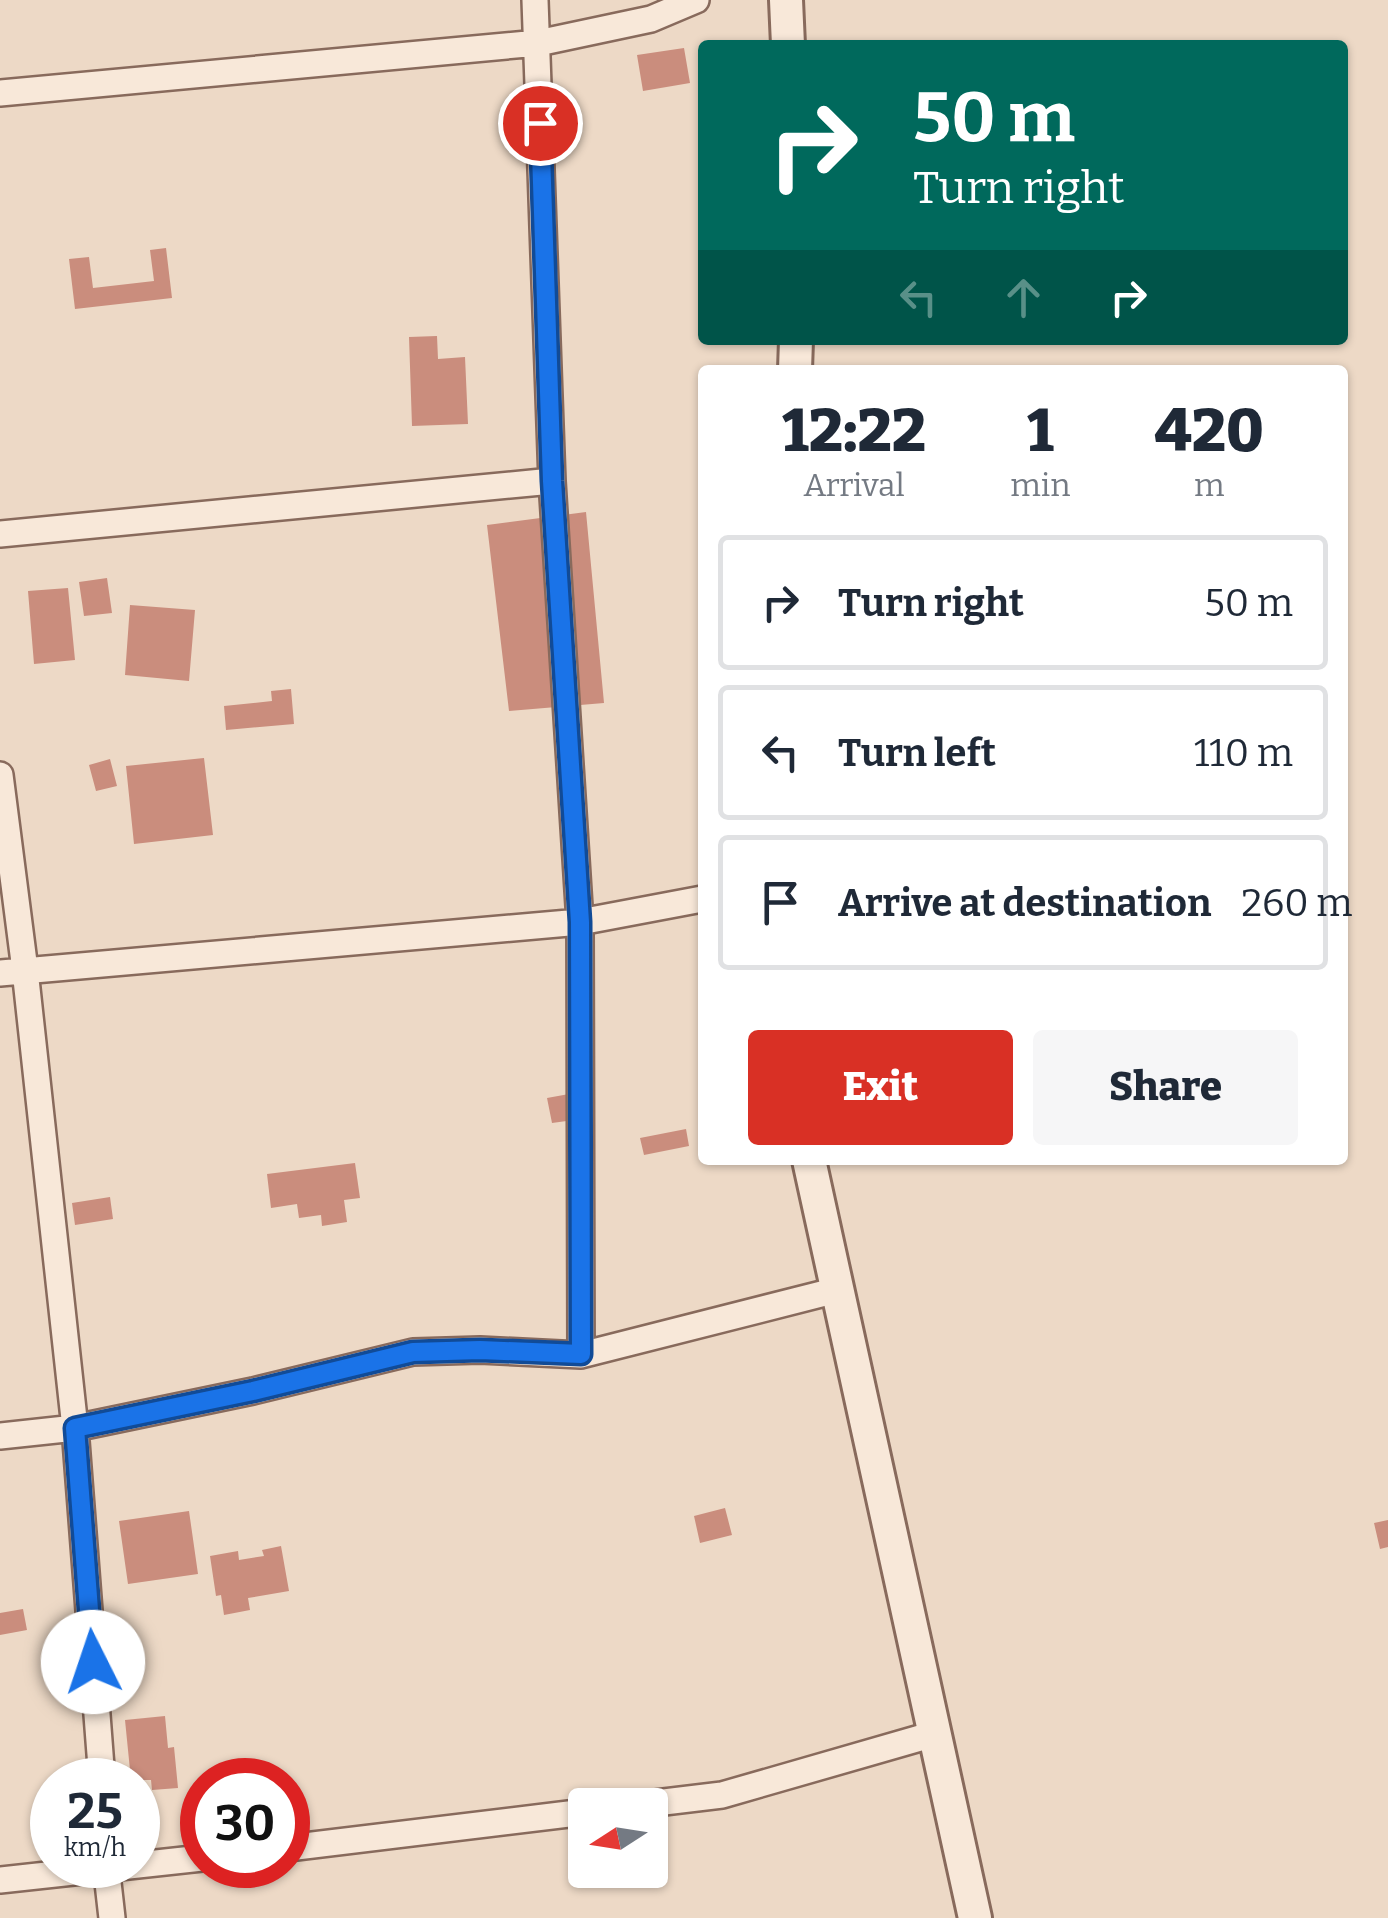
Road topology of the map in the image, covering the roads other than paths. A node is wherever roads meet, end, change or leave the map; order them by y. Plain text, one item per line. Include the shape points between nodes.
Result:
1 (534, 0) edge
2 (696, 0) edge
3 (786, 0) edge
4 (788, 40) edge
5 (538, 43) junction
6 (0, 93) edge
7 (552, 481) junction
8 (0, 534) edge
9 (0, 776) edge
10 (698, 900) edge
11 (580, 922) junction
12 (13, 971) edge
13 (810, 1165) edge
14 (837, 1290) junction
15 (581, 1354) junction
16 (75, 1428) junction
17 (0, 1436) edge
18 (934, 1734) junction
19 (100, 1758) edge
20 (668, 1802) edge
21 (568, 1814) edge
22 (310, 1845) edge
23 (30, 1877) edge
24 (0, 1880) edge
25 (108, 1888) edge
26 (112, 1918) edge
27 (974, 1918) edge

1 - 5 street
2 - 5 street via 651,19
3 - 4 street
5 - 6 street
5 - 7 street
7 - 8 street
7 - 11 street
9 - 12 street
10 - 11 street
11 - 12 street
11 - 15 street
12 - 16 street
13 - 14 street
14 - 15 street
14 - 18 street
15 - 16 street via 413,1352
16 - 17 street
16 - 19 street
18 - 20 street via 722,1795
18 - 27 street
21 - 22 street
23 - 24 street
25 - 26 street

